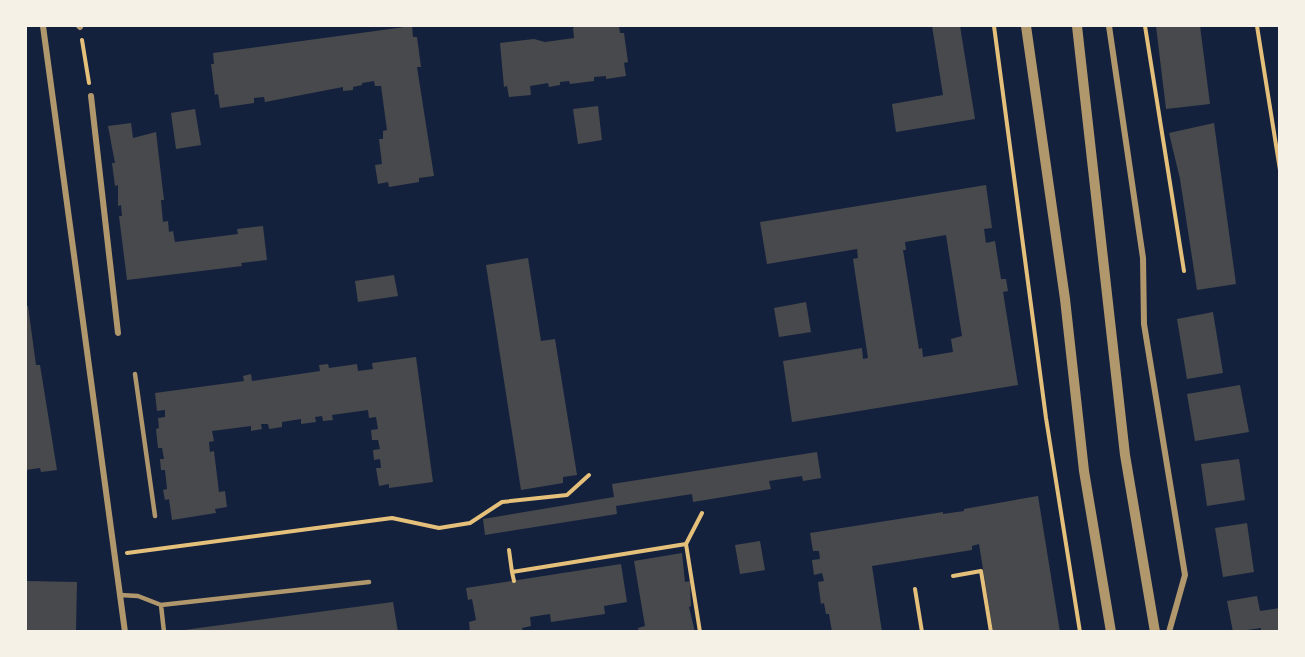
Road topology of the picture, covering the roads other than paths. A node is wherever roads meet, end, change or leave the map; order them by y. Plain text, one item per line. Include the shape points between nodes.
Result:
1 (43, 26) edge
2 (1026, 26) edge
3 (1077, 26) edge
4 (1108, 26) edge
5 (91, 96) road end
6 (118, 333) dead end
7 (135, 374) dead end
8 (155, 516) dead end
9 (369, 582) dead end
10 (120, 595) junction
11 (161, 605) junction
12 (125, 632) edge
13 (164, 632) edge
14 (1111, 632) edge
15 (1155, 632) edge
16 (1169, 632) edge

1 - 10 street
2 - 14 street via 1065,299 1084,471
3 - 15 street via 1125,455
4 - 16 street via 1143,258 1144,324 1185,575
5 - 6 street
7 - 8 lane
9 - 11 lane
10 - 11 lane via 138,596
10 - 12 street
11 - 13 lane

